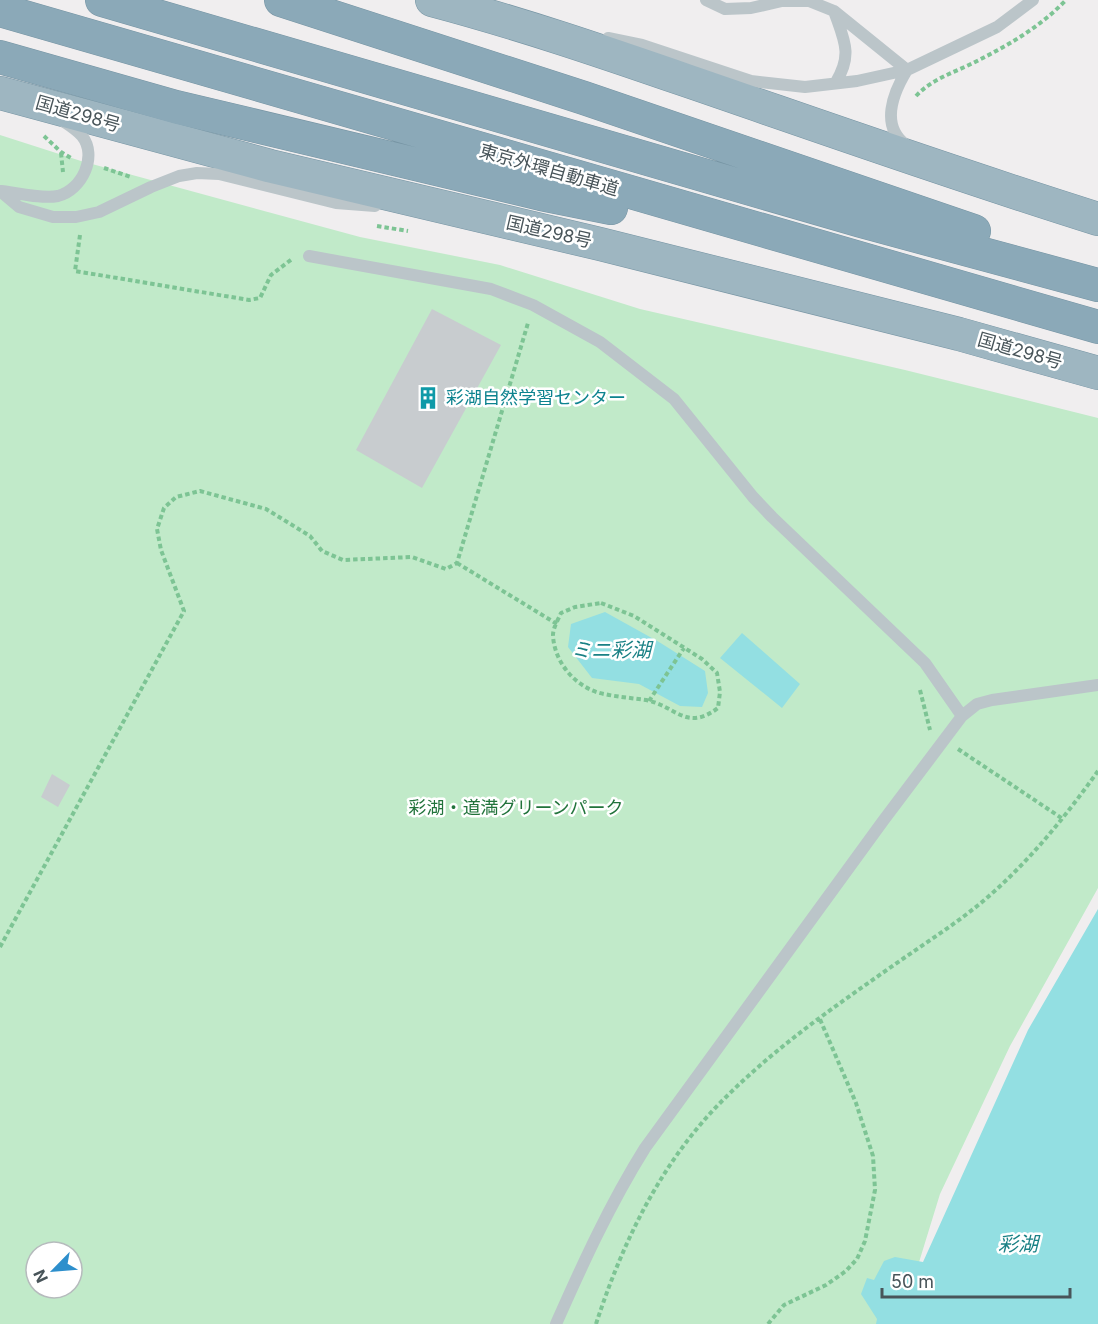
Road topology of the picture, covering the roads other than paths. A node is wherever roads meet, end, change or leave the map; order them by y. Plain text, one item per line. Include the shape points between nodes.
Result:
1 (102, 0) edge
2 (281, 0) edge
3 (432, 0) edge
4 (706, 0) edge
5 (1033, 0) edge
6 (0, 10) edge
7 (475, 11) junction
8 (834, 11) junction
9 (0, 57) edge
10 (907, 70) junction
11 (836, 82) junction
12 (0, 93) edge
13 (32, 102) junction
14 (932, 165) junction
15 (0, 191) edge
16 (468, 213) junction
17 (1098, 219) edge
18 (309, 256) road end
19 (851, 257) junction
20 (1098, 271) edge
21 (1098, 285) edge
22 (1098, 327) edge
23 (1098, 374) edge
24 (1098, 685) edge
25 (962, 716) junction
26 (556, 1324) edge

1 - 21 highway, 東京外環自動車道 via 850,218
2 - 20 highway
3 - 7 highway
4 - 8 lane via 725,9 809,1
5 - 10 lane via 997,27
6 - 19 highway, 東京外環自動車道
7 - 11 lane via 642,45 751,81 805,87
7 - 14 highway
8 - 10 lane
8 - 11 lane via 845,46 846,67
9 - 19 highway via 176,107 541,194
10 - 11 lane
10 - 14 lane via 894,96 891,128 899,140
12 - 13 highway, 国道298号
13 - 15 lane via 82,136 88,152 85,174 67,193 55,196
13 - 16 highway, 国道298号 via 270,166
14 - 17 highway
15 - 16 lane via 19,207 53,217 76,217 99,212 179,176 219,174 336,203
16 - 23 highway, 国道298号 via 959,334
18 - 25 lane via 490,289 533,305 600,342 674,399 771,517 925,663
19 - 22 highway, 東京外環自動車道
24 - 25 lane via 992,700 977,704
25 - 26 lane via 645,1148 594,1239

